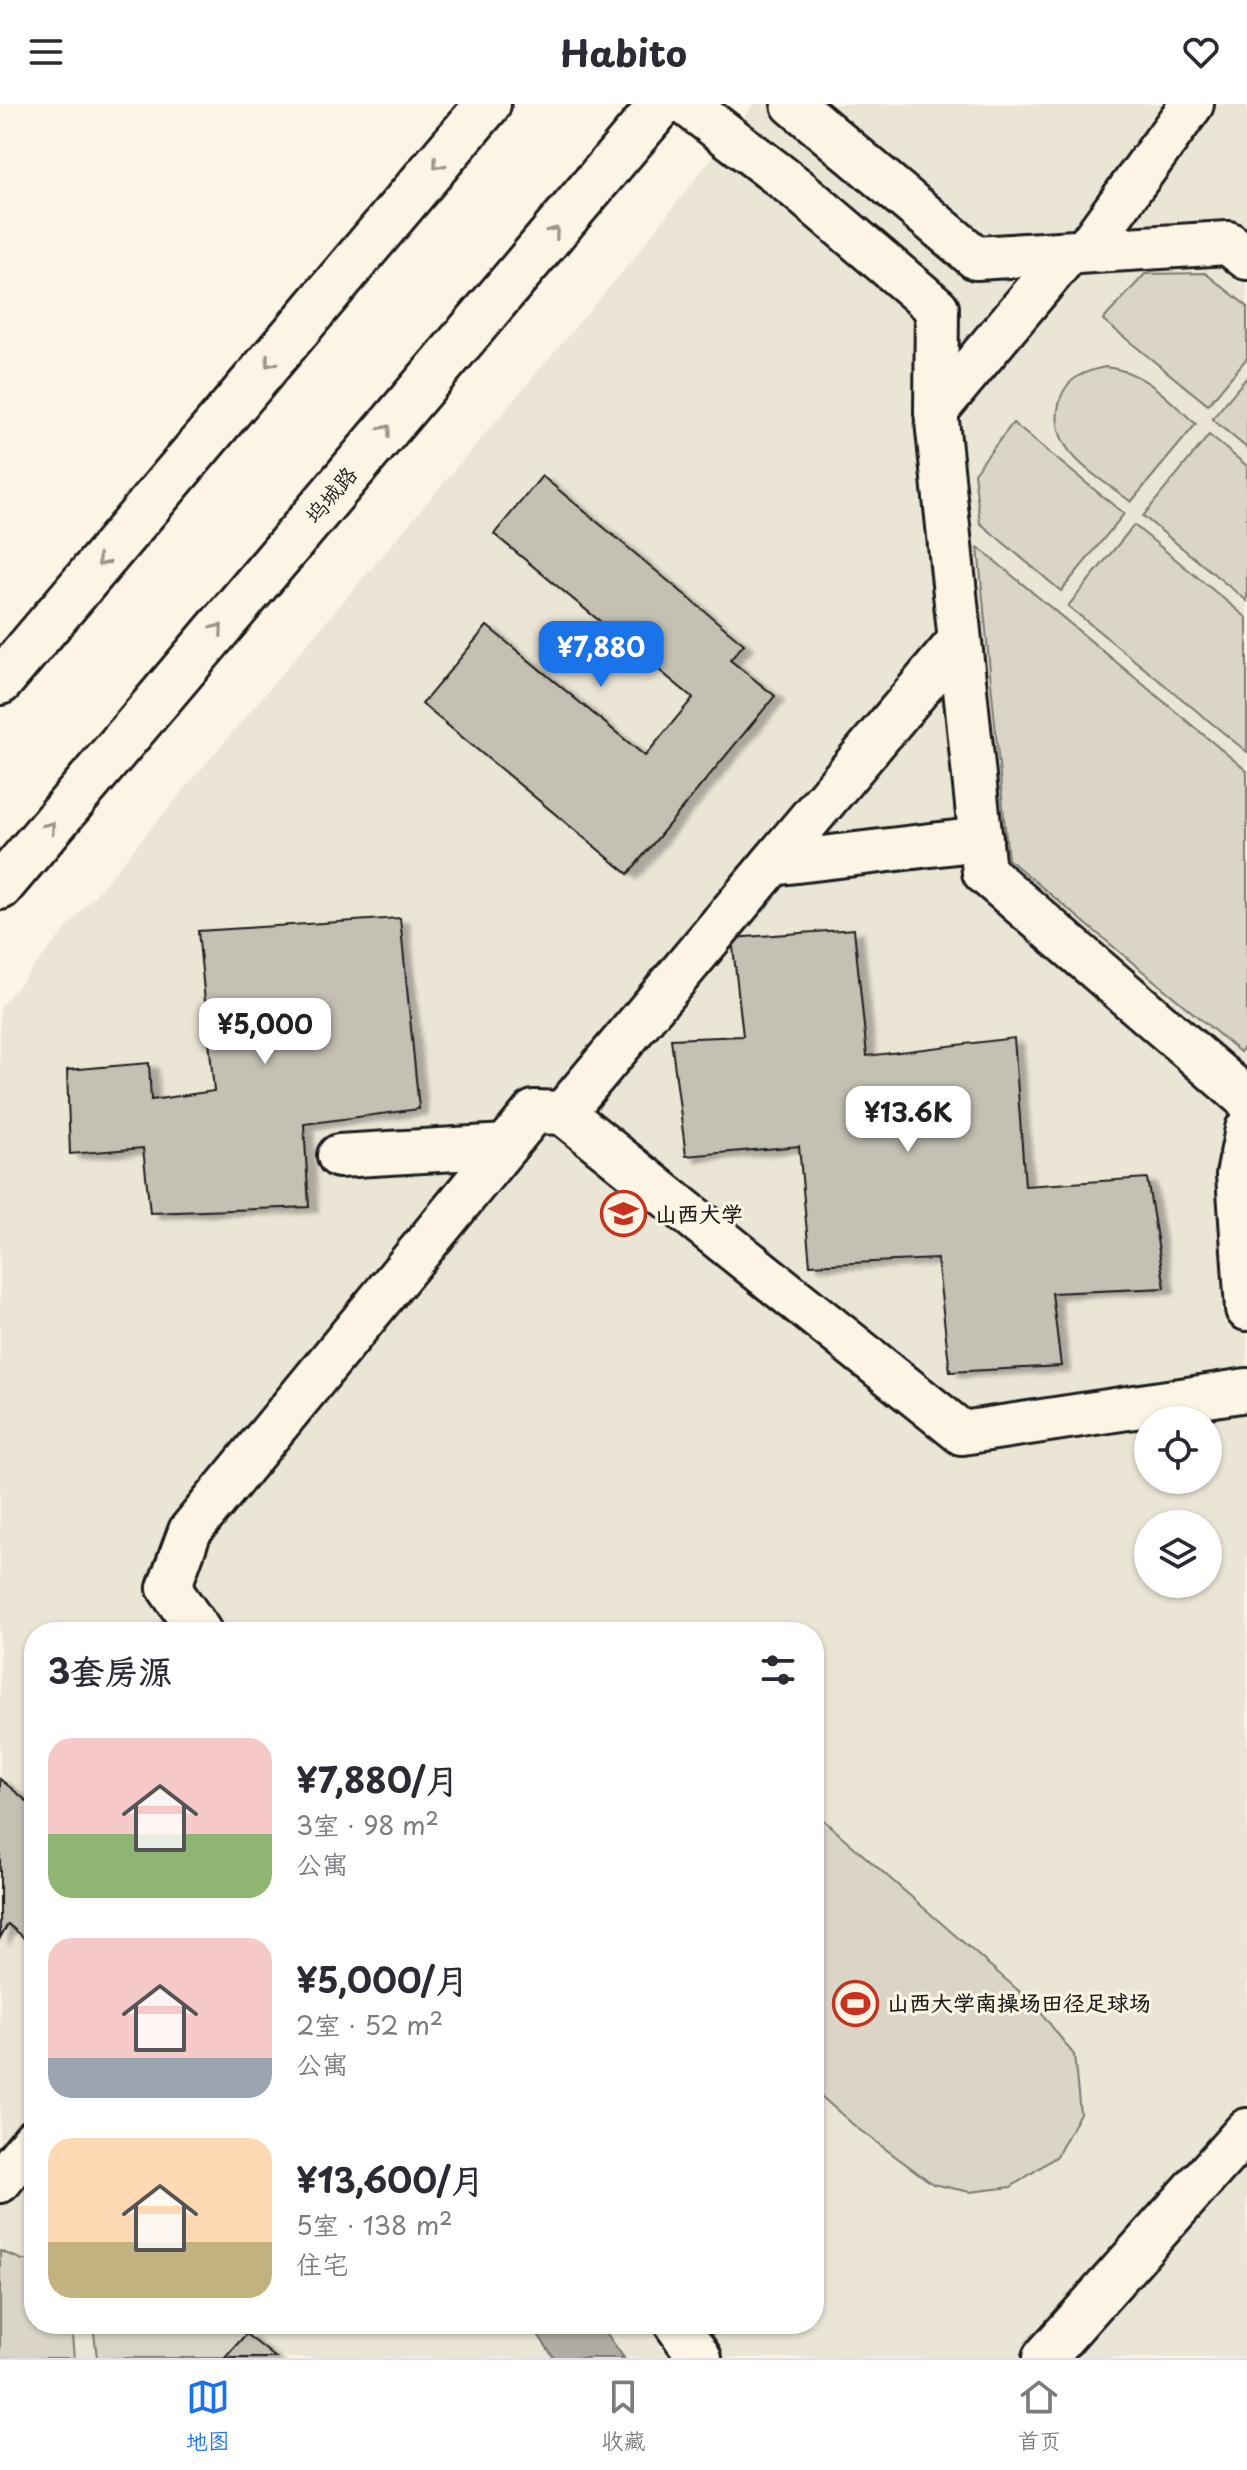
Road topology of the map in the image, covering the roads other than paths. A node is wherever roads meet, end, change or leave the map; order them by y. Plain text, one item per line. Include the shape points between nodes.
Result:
1 (488, 104) edge
2 (662, 104) edge
3 (686, 104) edge
4 (793, 104) edge
5 (1192, 104) edge
6 (1077, 252) junction
7 (1247, 258) edge
8 (936, 411) junction
9 (959, 641) junction
10 (0, 682) edge
11 (981, 839) junction
12 (772, 864) junction
13 (0, 887) edge
14 (1247, 1099) edge
15 (563, 1113) junction
16 (1247, 1129) edge
17 (506, 1146) junction
18 (339, 1156) dead end
19 (1247, 1309) edge
20 (1247, 1390) edge
21 (193, 1622) edge
22 (1247, 2130) edge
23 (24, 2152) edge
24 (0, 2181) edge
25 (683, 2334) edge
26 (700, 2358) edge
27 (1044, 2358) edge

1 -> 10 main road
13 -> 2 main road, 坞城路
3 - 8 lane via 796,188 937,308
4 - 6 lane via 976,258
5 - 6 lane
6 - 7 lane via 1228,243
6 - 8 lane
8 - 9 lane
9 - 11 lane
9 - 12 lane
11 - 12 lane
11 - 14 lane via 984,872
12 - 15 lane
15 - 17 lane via 534,1112
15 - 20 lane via 962,1433
16 - 19 lane via 1238,1175
17 - 18 lane
17 - 21 lane via 190,1531 169,1588
22 - 27 lane
23 - 24 lane
25 - 26 lane

